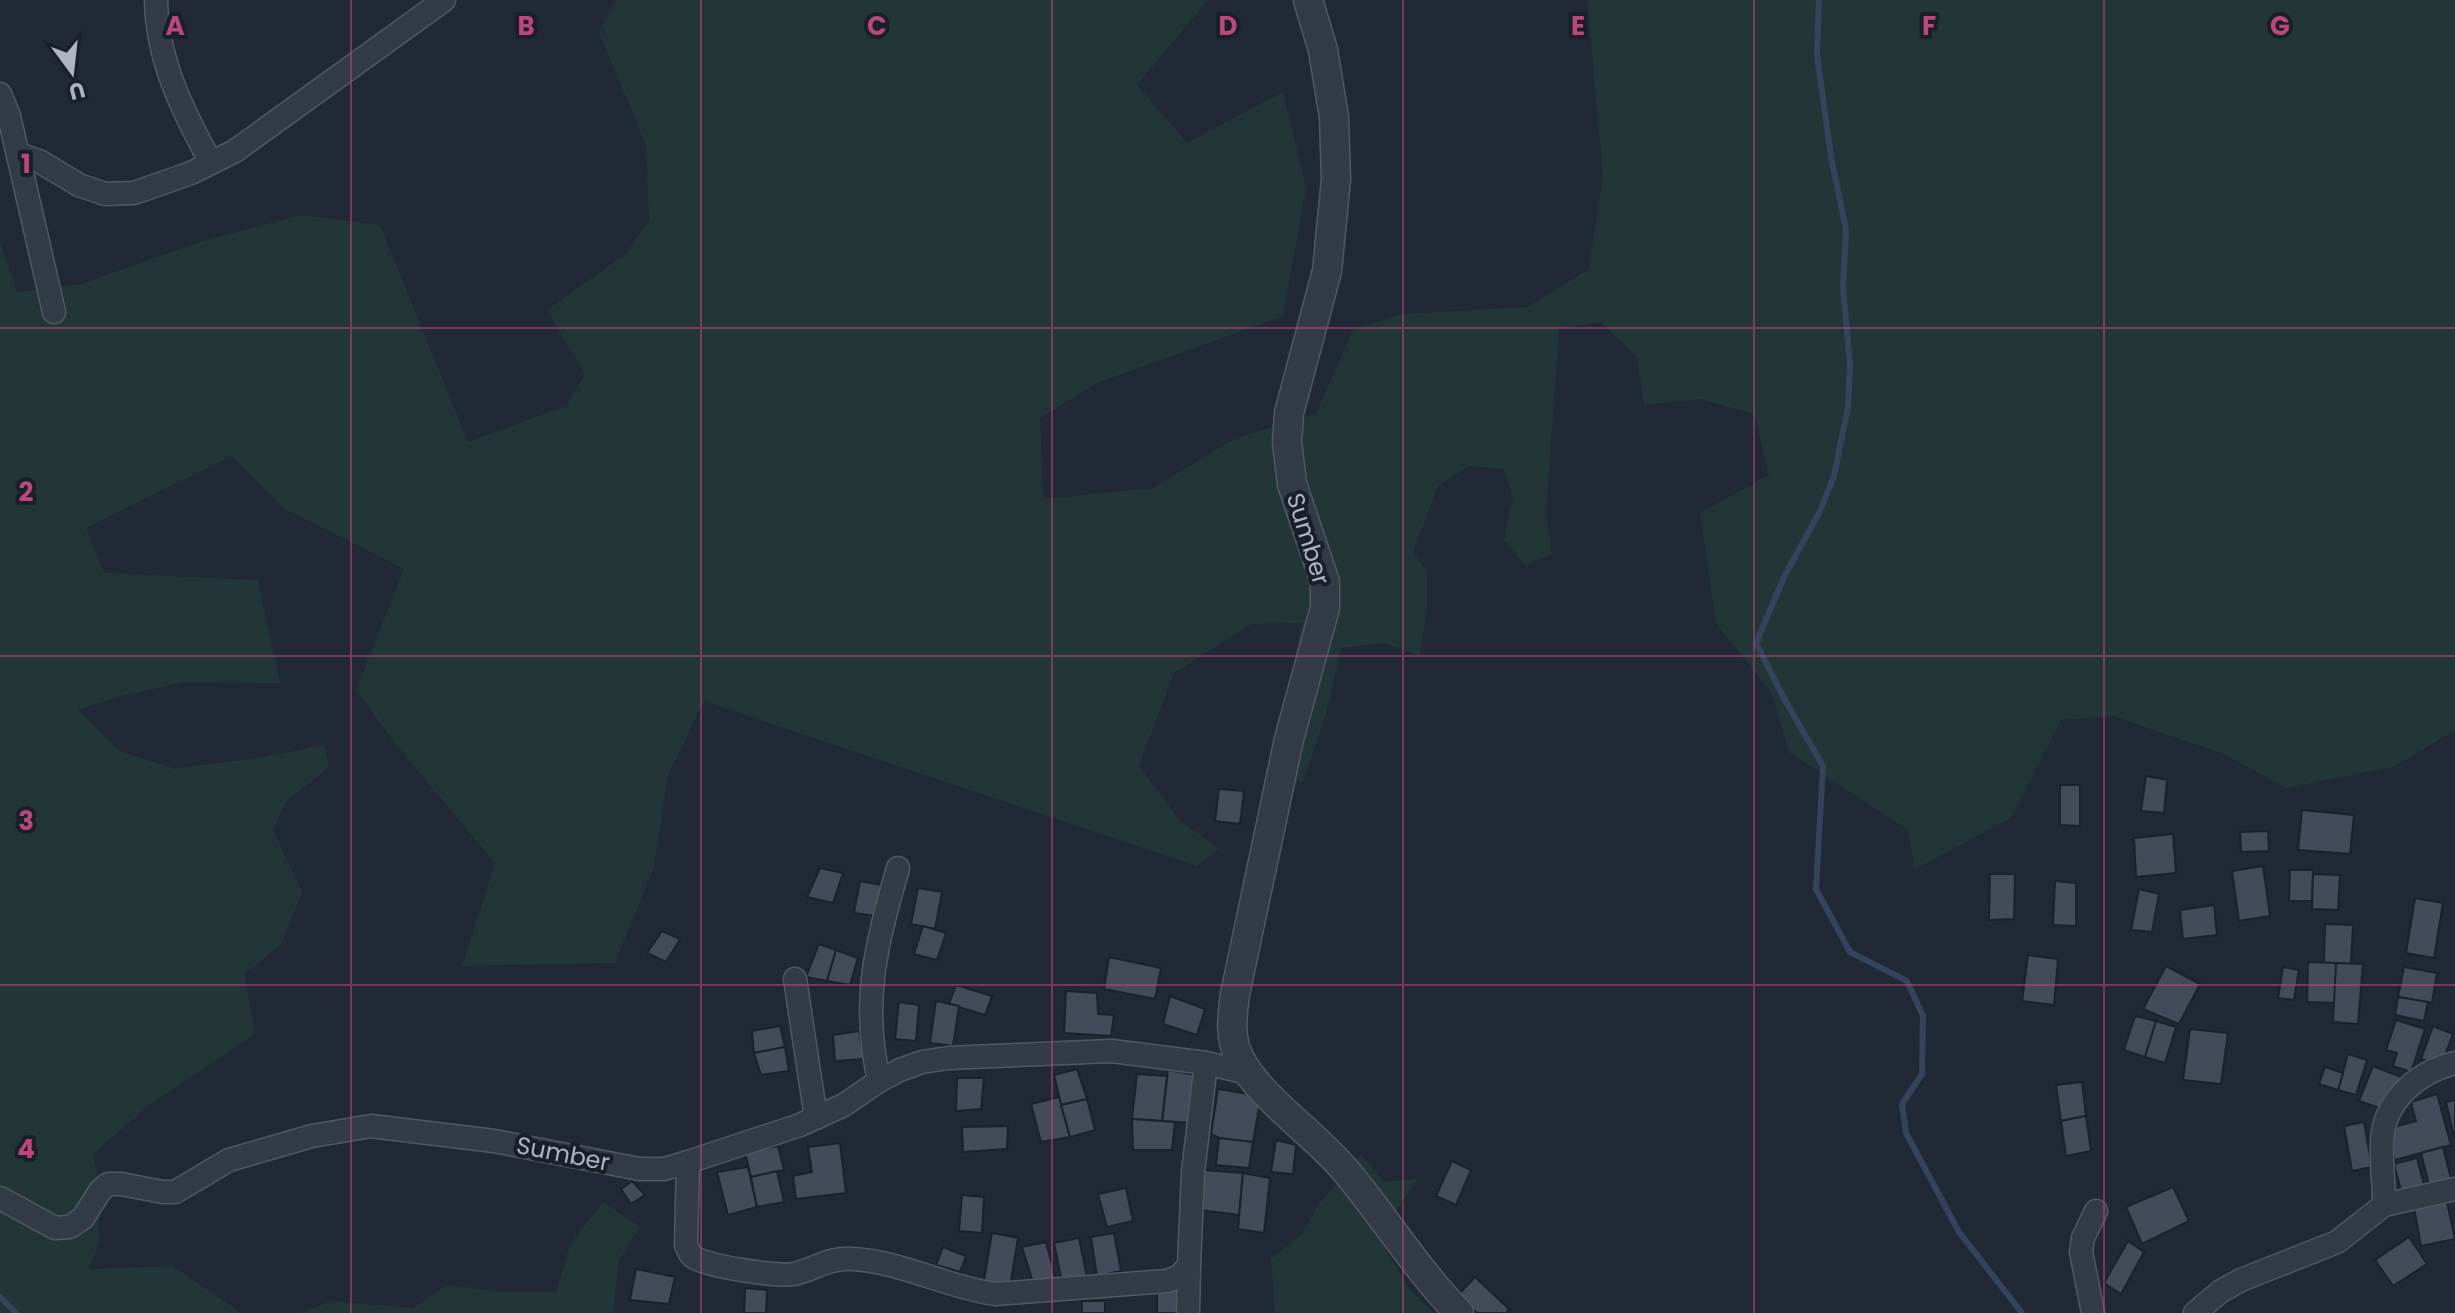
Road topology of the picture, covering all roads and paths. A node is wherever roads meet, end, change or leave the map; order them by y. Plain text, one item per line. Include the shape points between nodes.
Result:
1 (156, 0) edge
2 (1308, 0) edge
3 (436, 3) edge
4 (0, 94) edge
5 (18, 154) junction
6 (211, 163) junction
7 (54, 312) dead end
8 (898, 868) dead end
9 (795, 979) dead end
10 (1206, 1063) junction
11 (2455, 1063) edge
12 (1248, 1073) junction
13 (879, 1081) junction
14 (816, 1118) junction
15 (688, 1162) junction
16 (2455, 1189) edge
17 (0, 1198) edge
18 (2384, 1205) junction
19 (2096, 1211) dead end
20 (1189, 1265) junction
21 (1188, 1313) edge
22 (1459, 1313) edge
23 (2093, 1313) edge
24 (2195, 1313) edge

1 - 6 street via 156,27 178,102
2 - 12 street, Sumber via 1334,117 1336,179 1327,271 1289,413 1287,442 1294,492 1325,582 1325,608 1289,739 1235,994 1232,1032
3 - 6 street via 235,151
4 - 5 street
5 - 6 street via 105,194 134,193
5 - 7 street
8 - 13 street via 873,964 870,1028
9 - 14 street
10 - 12 street, Sumber
10 - 13 street, Sumber via 1081,1051 948,1058 922,1062
10 - 20 street
11 - 18 street via 2410,1083 2390,1112 2382,1141
12 - 22 street via 1345,1169
13 - 14 street, Sumber
14 - 15 street, Sumber
15 - 17 street, Sumber via 640,1169 494,1141 371,1126 312,1136 229,1160 175,1192 108,1184 70,1227 55,1228
15 - 20 street via 686,1245 706,1262 790,1275 823,1262 854,1259 1005,1295 1167,1281
16 - 18 street
18 - 24 street via 2337,1242 2241,1280
19 - 23 street via 2081,1252
20 - 21 street

